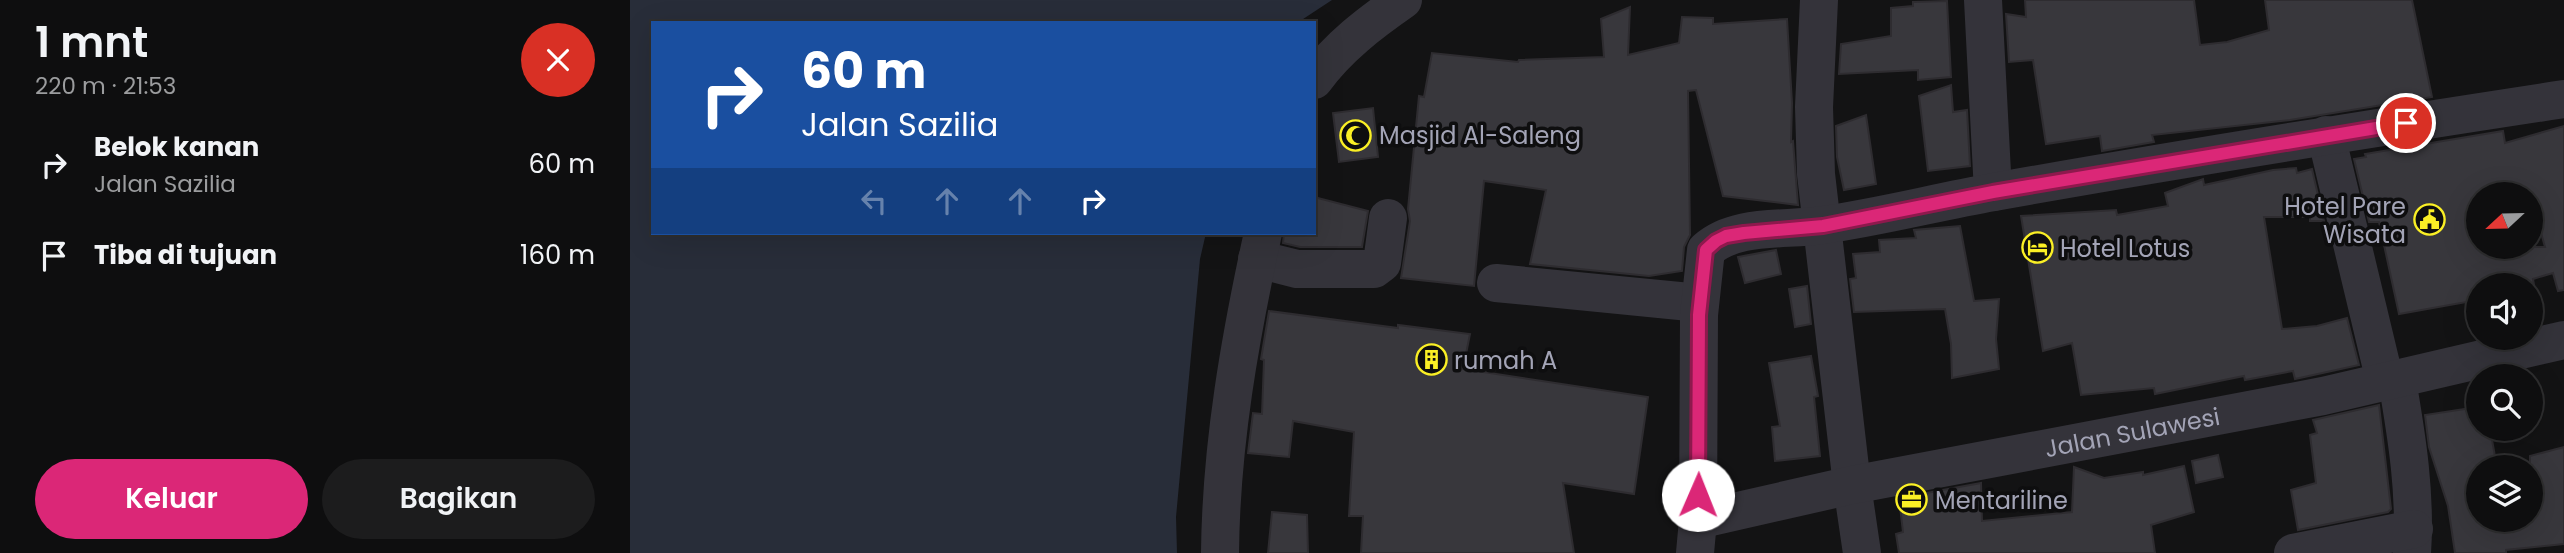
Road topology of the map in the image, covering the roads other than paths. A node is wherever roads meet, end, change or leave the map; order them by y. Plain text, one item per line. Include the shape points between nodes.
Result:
1 (1403, 0) edge
2 (1819, 0) edge
3 (1983, 0) edge
4 (1316, 77) edge
5 (2564, 99) edge
6 (2326, 135) junction
7 (1993, 192) junction
8 (1388, 218) dead end
9 (1823, 226) junction
10 (1260, 246) edge
11 (1496, 283) dead end
12 (1700, 303) junction
13 (2564, 340) edge
14 (2391, 381) junction
15 (1852, 485) junction
16 (1696, 537) edge
17 (2413, 541) edge
18 (1220, 553) edge
19 (1863, 553) edge
20 (2293, 553) edge

1 - 4 street via 1331,57
2 - 9 street via 1814,128
3 - 7 street
5 - 6 street
6 - 7 street
6 - 14 street
7 - 9 street
8 - 10 street via 1382,263 1374,269 1297,269
9 - 12 street via 1744,233 1716,241 1706,250
9 - 15 street
10 - 18 street via 1227,443
11 - 12 street
12 - 16 street
13 - 14 street, Jalan Sulawesi
14 - 15 street, Jalan Sulawesi
14 - 17 street via 2411,460
15 - 16 street, Jalan Sulawesi
15 - 19 street
17 - 20 street

